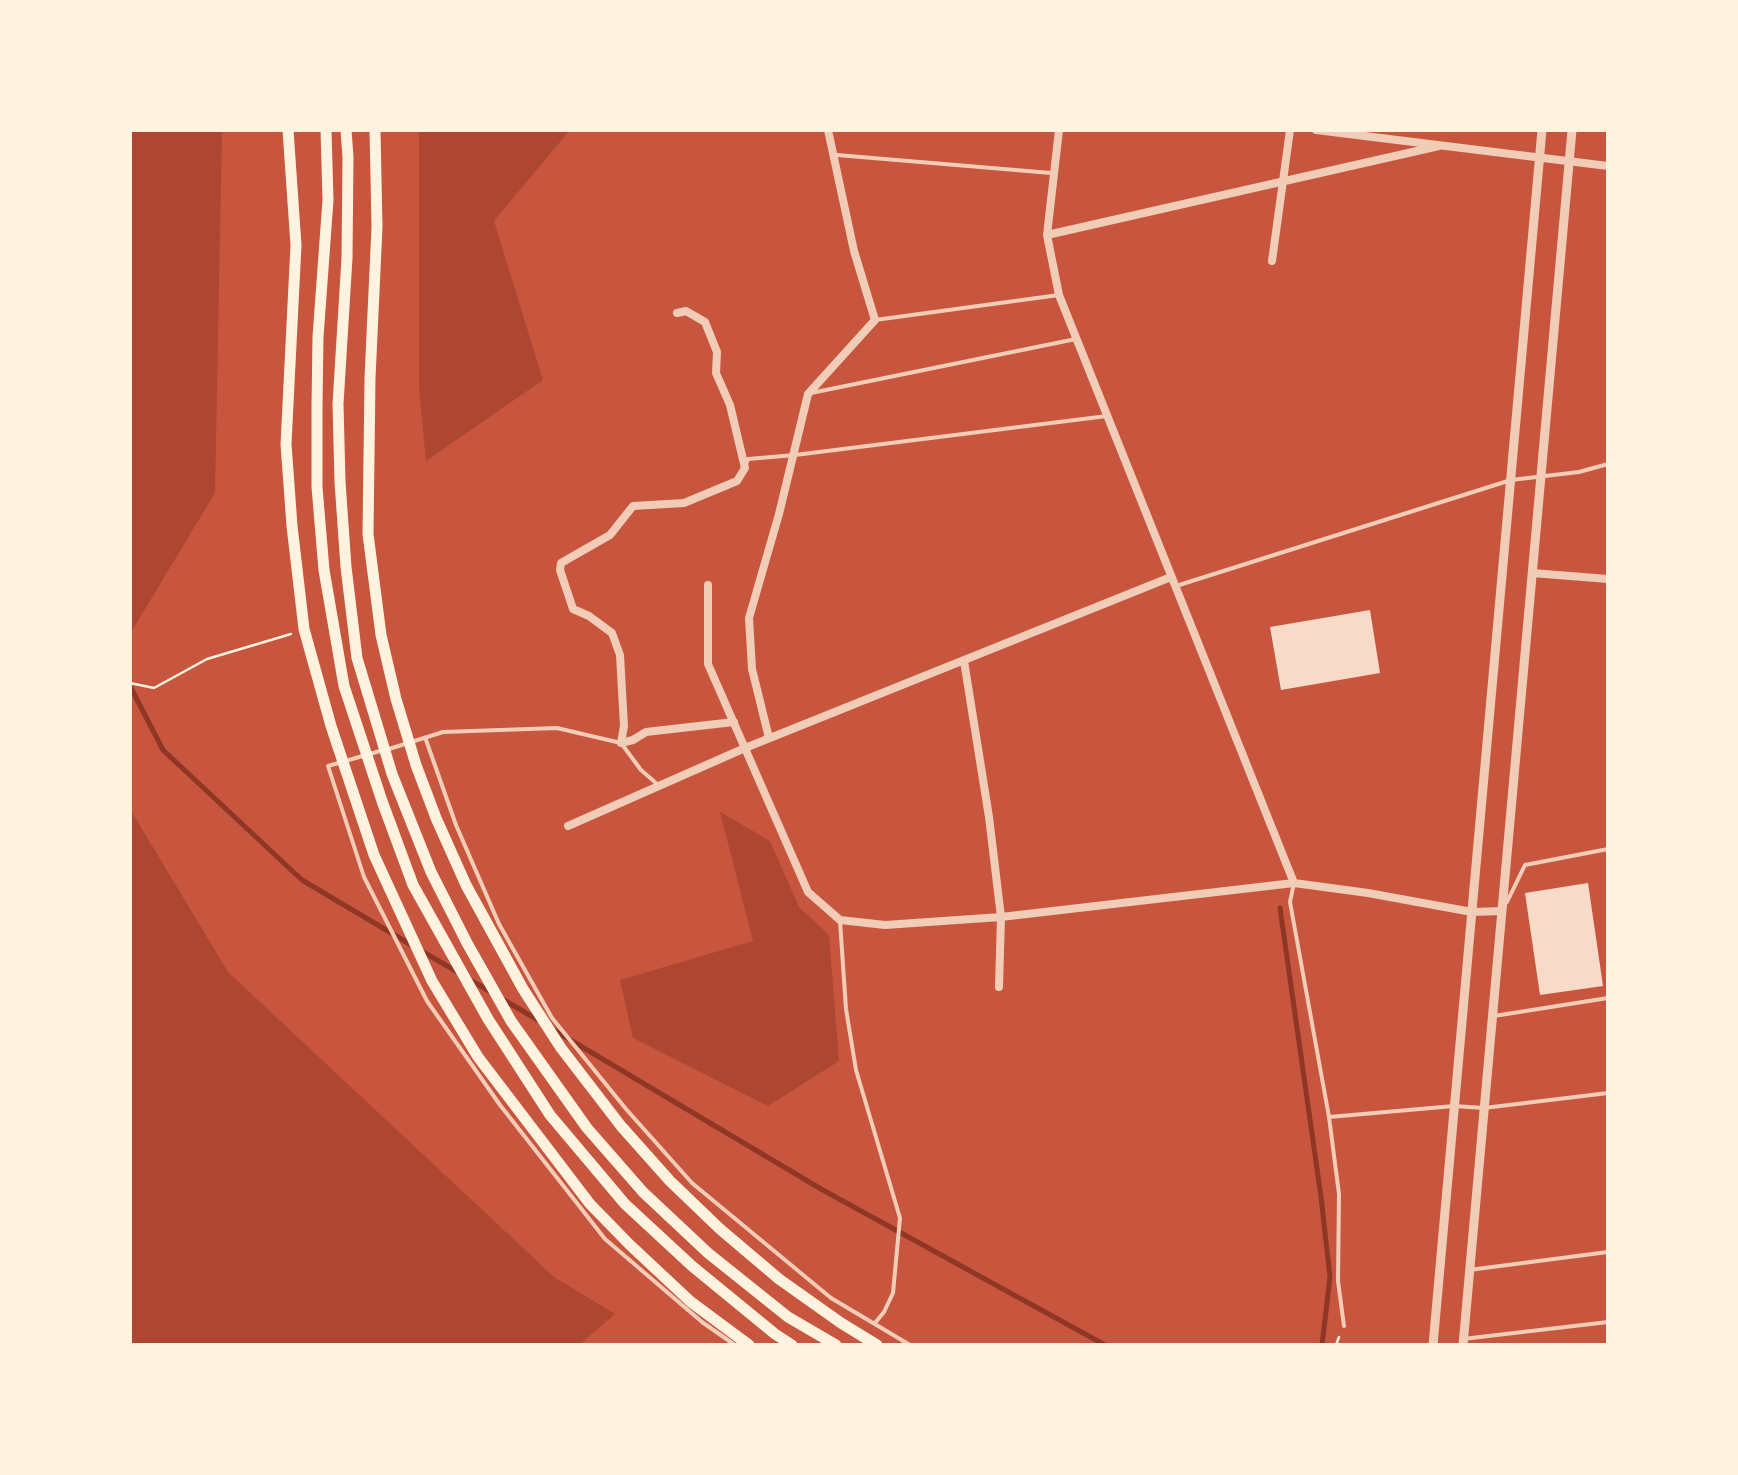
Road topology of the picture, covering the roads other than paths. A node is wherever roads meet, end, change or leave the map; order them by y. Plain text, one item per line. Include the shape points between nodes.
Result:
1 (288, 130) edge
2 (326, 130) edge
3 (346, 130) edge
4 (375, 130) edge
5 (828, 130) edge
6 (1058, 130) edge
7 (1290, 130) edge
8 (1316, 130) edge
9 (1542, 130) edge
10 (1572, 130) edge
11 (1439, 146) junction
12 (832, 154) junction
13 (1540, 158) junction
14 (1570, 162) junction
15 (1608, 166) edge
16 (1054, 174) junction
17 (1283, 181) junction
18 (1047, 234) junction
19 (1272, 261) dead end
20 (1059, 296) junction
21 (677, 312) dead end
22 (875, 320) junction
23 (1076, 339) junction
24 (808, 394) junction
25 (1107, 416) junction
26 (795, 455) junction
27 (1608, 464) edge
28 (745, 468) junction
29 (1541, 476) junction
30 (1511, 480) junction
31 (1532, 573) junction
32 (1608, 579) edge
33 (1174, 582) junction
34 (708, 585) dead end
35 (964, 661) junction
36 (734, 722) junction
37 (425, 738) junction
38 (769, 738) junction
39 (621, 742) junction
40 (745, 748) junction
41 (660, 787) junction
42 (568, 826) dead end
43 (1608, 849) edge
44 (1294, 883) junction
45 (1502, 911) junction
46 (1472, 912) junction
47 (1001, 917) junction
48 (840, 920) junction
49 (999, 987) dead end
50 (1608, 998) edge
51 (1492, 1016) junction
52 (1608, 1093) edge
53 (1454, 1106) junction
54 (1484, 1108) junction
55 (1329, 1117) junction
56 (1608, 1252) edge
57 (1470, 1270) junction
58 (1608, 1322) edge
59 (874, 1323) junction
60 (1344, 1326) dead end
61 (1463, 1342) edge
62 (735, 1345) edge
63 (749, 1345) edge
64 (792, 1345) edge
65 (836, 1345) edge
66 (877, 1345) edge
67 (910, 1345) edge
68 (1432, 1345) edge

1 - 63 main road via 296,245 286,444 304,629 374,855 432,980 478,1057 590,1204 691,1302
2 - 64 main road via 317,406 324,570 344,686 413,885 550,1115 625,1204
3 - 65 main road via 338,404 346,567 357,658 431,872 511,1021 586,1128 708,1253 788,1317
4 - 66 main road via 368,534 380,635 436,818 523,988 621,1126 720,1229 779,1279
5 - 12 street
6 - 16 street
7 - 17 street
8 - 11 street
9 - 13 street
10 - 14 street
11 - 13 street
11 - 17 street
12 - 16 lane
12 - 22 street
13 - 14 street
13 - 30 street
14 - 15 street
14 - 29 street
16 - 18 street
17 - 18 street
17 - 19 street
18 - 20 street
20 - 22 lane
20 - 23 street
21 - 28 street via 705,322
22 - 24 street
23 - 24 lane
23 - 25 street
24 - 26 street
25 - 26 lane
25 - 33 street
26 - 28 lane via 748,458
26 - 38 street via 749,618 752,669
27 - 29 lane
28 - 39 street via 737,481 684,503 633,506 610,534 561,563 572,609 612,633 620,655
29 - 30 lane
29 - 31 street
30 - 33 lane
30 - 46 street
31 - 32 street
31 - 45 street
33 - 35 street
33 - 44 street
34 - 36 street via 708,664
35 - 38 street
35 - 47 street
36 - 39 street via 646,732
36 - 40 street
37 - 39 lane via 557,728
37 - 59 lane via 500,924 552,1018 692,1182 831,1298
37 - 62 lane via 328,766 364,877 427,1001 604,1239
38 - 40 street
39 - 41 lane
40 - 41 street
40 - 48 street via 808,892
41 - 42 street
43 - 45 lane via 1526,865
44 - 46 street
44 - 47 street
44 - 55 lane via 1290,902
45 - 46 street
45 - 51 street
46 - 53 street
47 - 48 street via 885,925
47 - 49 street
48 - 59 lane via 856,1070 900,1218 893,1293
50 - 51 lane
51 - 54 street
52 - 54 lane
53 - 54 lane
53 - 55 lane
53 - 68 street
54 - 57 street
55 - 60 lane
56 - 57 lane
57 - 61 street
58 - 61 lane
59 - 67 lane

